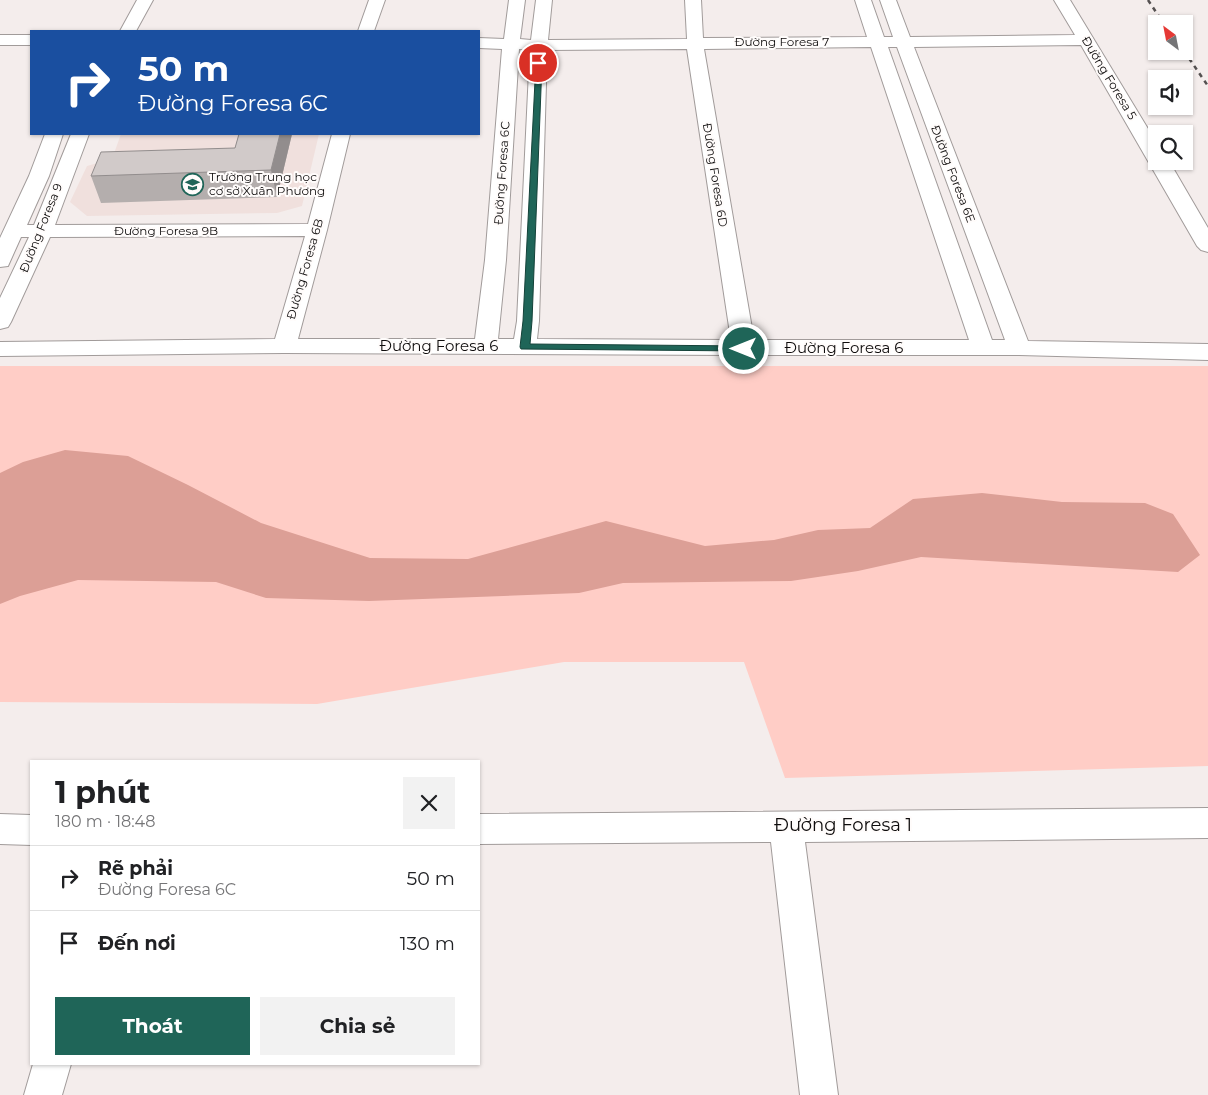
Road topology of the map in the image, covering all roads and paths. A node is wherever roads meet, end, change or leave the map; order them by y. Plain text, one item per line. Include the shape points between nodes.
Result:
1 (145, 0) edge
2 (377, 0) edge
3 (517, 0) edge
4 (544, 0) edge
5 (693, 0) edge
6 (863, 0) edge
7 (888, 0) edge
8 (1062, 0) edge
9 (129, 30) edge
10 (366, 30) edge
11 (0, 40) edge
12 (30, 40) edge
13 (1086, 40) junction
14 (877, 42) junction
15 (903, 42) junction
16 (480, 43) edge
17 (695, 43) junction
18 (511, 44) junction
19 (539, 45) junction
20 (54, 135) edge
21 (80, 135) edge
22 (341, 135) edge
23 (1148, 143) edge
24 (1164, 170) edge
25 (317, 230) junction
26 (14, 231) junction
27 (42, 231) junction
28 (1208, 246) edge
29 (0, 261) edge
30 (0, 322) edge
31 (284, 346) junction
32 (485, 347) junction
33 (524, 347) junction
34 (983, 348) junction
35 (1019, 348) junction
36 (0, 349) edge
37 (744, 349) junction
38 (1208, 352) edge
39 (1208, 823) edge
40 (786, 825) junction
41 (480, 829) edge
42 (0, 830) edge
43 (30, 830) edge
44 (52, 1065) edge
45 (43, 1095) edge
46 (819, 1095) edge

1 - 9 street
2 - 10 street
3 - 18 street, Đường Foresa 6C
4 - 19 street
5 - 17 street, Đường Foresa 6D
6 - 14 street, Đường Foresa 6E
7 - 15 street, Đường Foresa 6E
8 - 13 street, Đường Foresa 5
11 - 12 street
13 - 15 street, Đường Foresa 7
13 - 23 street, Đường Foresa 5
14 - 15 street, Đường Foresa 7
14 - 17 street, Đường Foresa 7
14 - 34 street, Đường Foresa 6E
15 - 35 street, Đường Foresa 6E
16 - 18 street, Đường Foresa 7
17 - 19 street, Đường Foresa 7
17 - 37 street, Đường Foresa 6D
18 - 19 street, Đường Foresa 7
18 - 32 street, Đường Foresa 6C via 502,185
19 - 33 street via 528,321
20 - 26 street, Đường Foresa 9
21 - 27 street, Đường Foresa 9
22 - 25 street, Đường Foresa 6B
24 - 28 street
25 - 27 street, Đường Foresa 9B
25 - 31 street, Đường Foresa 6B
26 - 27 street, Đường Foresa 9B
26 - 29 street, Đường Foresa 9
27 - 30 street, Đường Foresa 9
31 - 32 street, Đường Foresa 6
31 - 36 street, Đường Foresa 6
32 - 33 street, Đường Foresa 6
33 - 37 street, Đường Foresa 6
34 - 35 street, Đường Foresa 6
34 - 37 street, Đường Foresa 6
35 - 38 street, Đường Foresa 6
39 - 40 street, Đường Foresa 1
40 - 41 street, Đường Foresa 1
40 - 46 street
42 - 43 street
44 - 45 street

